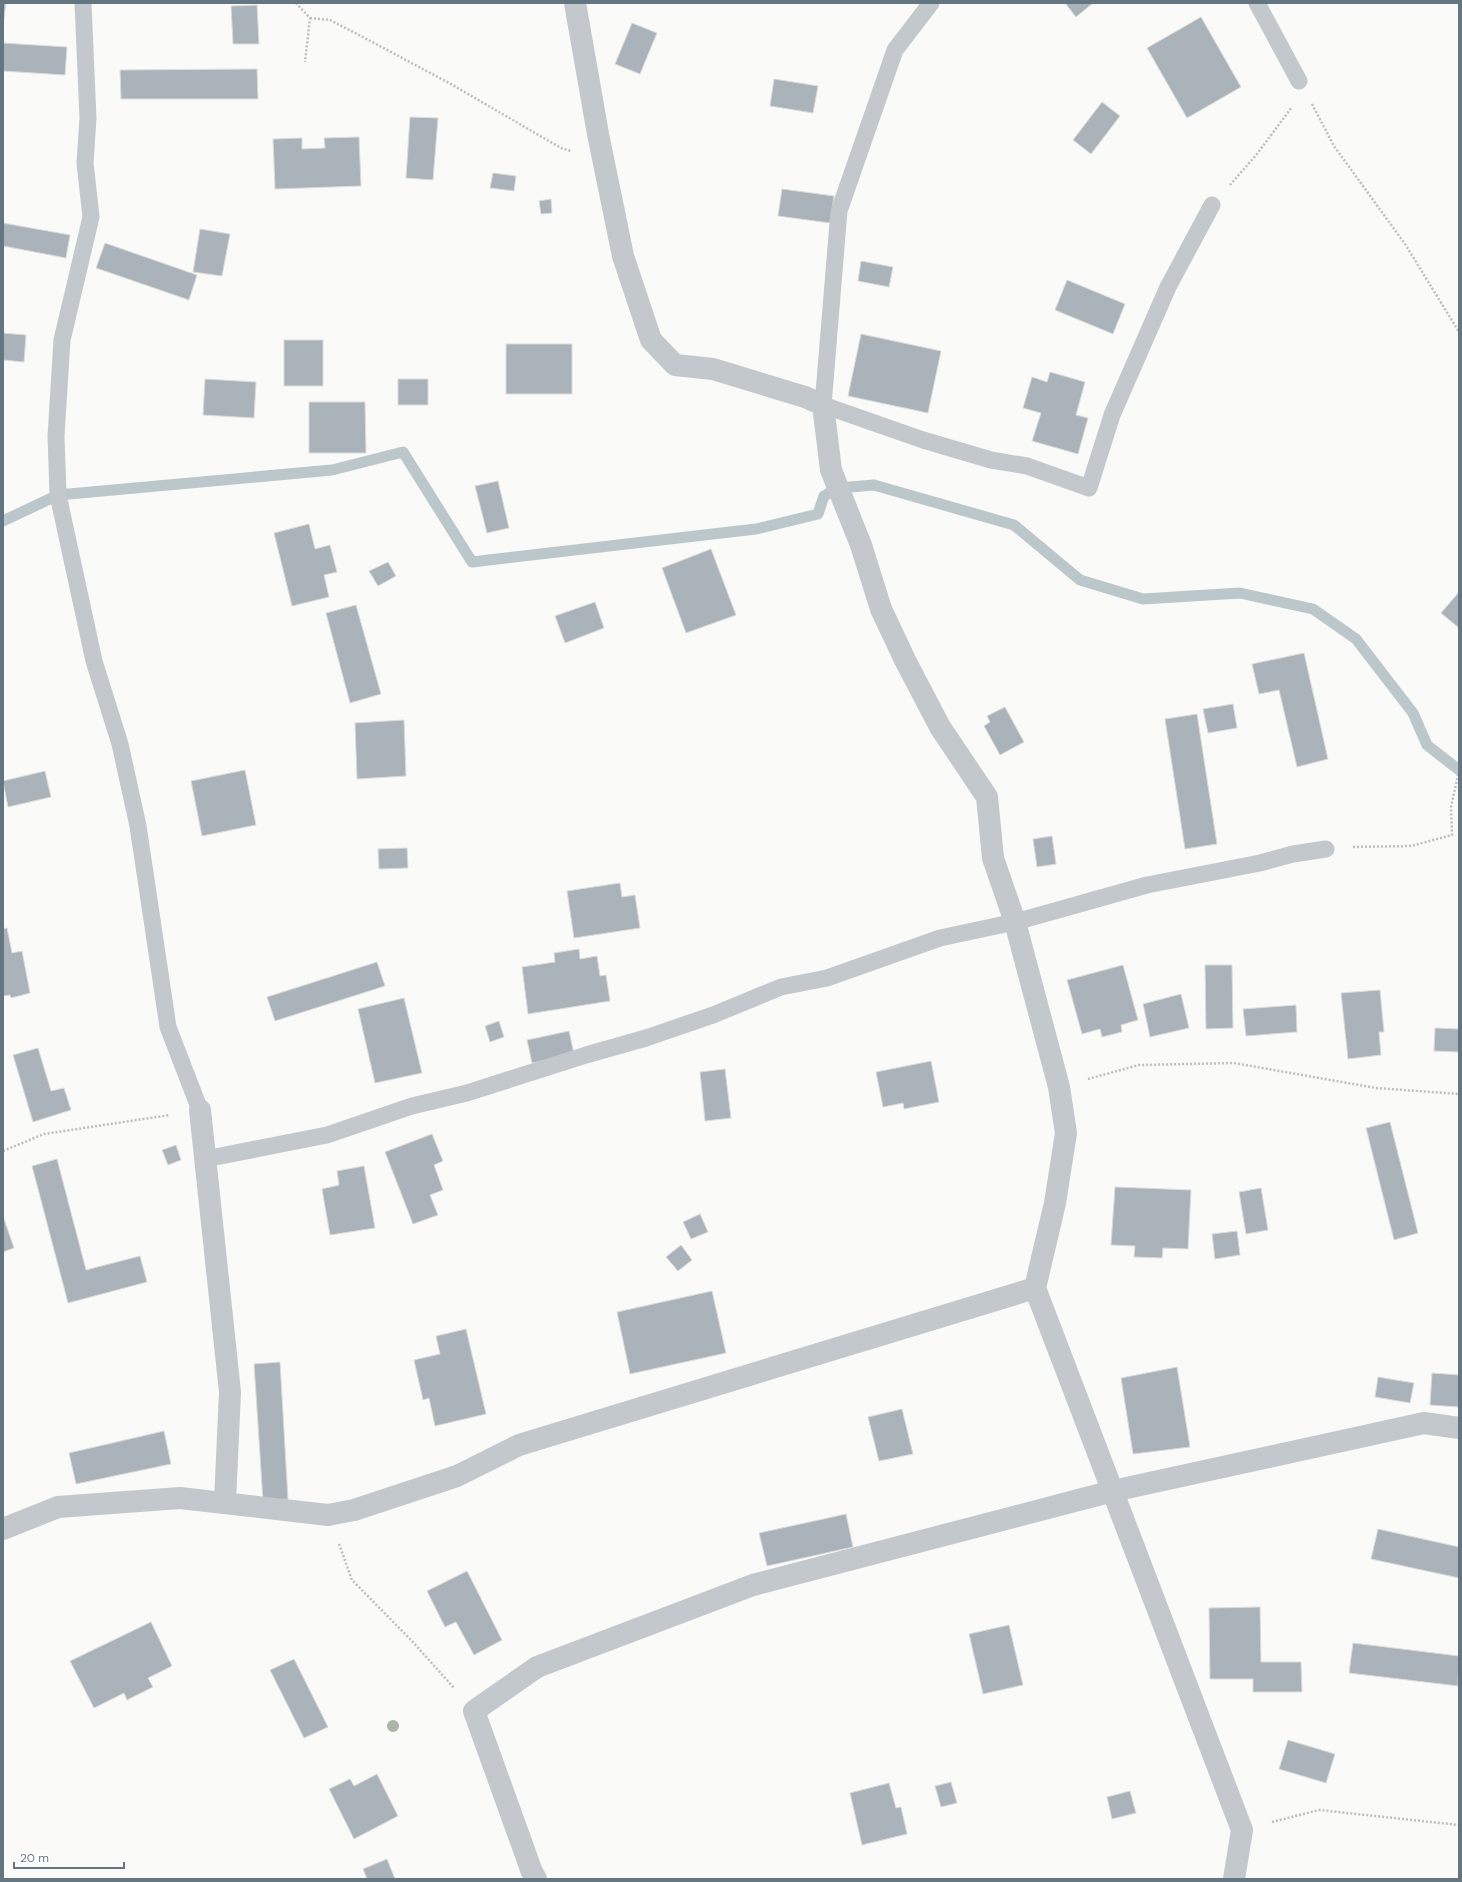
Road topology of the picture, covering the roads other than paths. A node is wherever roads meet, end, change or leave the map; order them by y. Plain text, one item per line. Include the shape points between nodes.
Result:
1 (83, 3) edge
2 (575, 3) edge
3 (931, 3) edge
4 (1257, 3) edge
5 (1299, 81) road end
6 (1212, 205) road end
7 (823, 405) junction
8 (1326, 849) road end
9 (1015, 922) junction
10 (200, 1110) joint
11 (204, 1159) junction
12 (1035, 1288) junction
13 (1459, 1428) edge
14 (1113, 1491) junction
15 (225, 1502) junction
16 (3, 1529) edge
17 (530, 1877) edge
18 (1234, 1879) edge

1 - 10 lane via 88,118 85,163 91,217 62,340 56,436 58,495 94,661 120,744 138,826 168,1027
2 - 7 street via 622,256 650,340 675,365 713,369 805,397
3 - 7 lane via 895,50 839,211
4 - 5 lane
6 - 7 lane via 1168,287 1112,415 1089,488 1027,466 991,460 923,440
7 - 9 street via 831,470 861,545 882,608 905,660 940,727 987,797 993,858
8 - 9 lane via 1147,885
9 - 11 lane via 940,938 827,978 781,987 713,1015 646,1038 467,1093 412,1106 327,1135
9 - 12 street via 1058,1087 1066,1133 1055,1203
10 - 11 street
11 - 15 street via 230,1392
12 - 14 street
12 - 15 street via 520,1445 457,1476 354,1510 328,1515
13 - 14 street via 1424,1423
14 - 17 street via 752,1585 537,1667 474,1711
14 - 18 street via 1242,1830
15 - 16 street via 180,1498 58,1507

